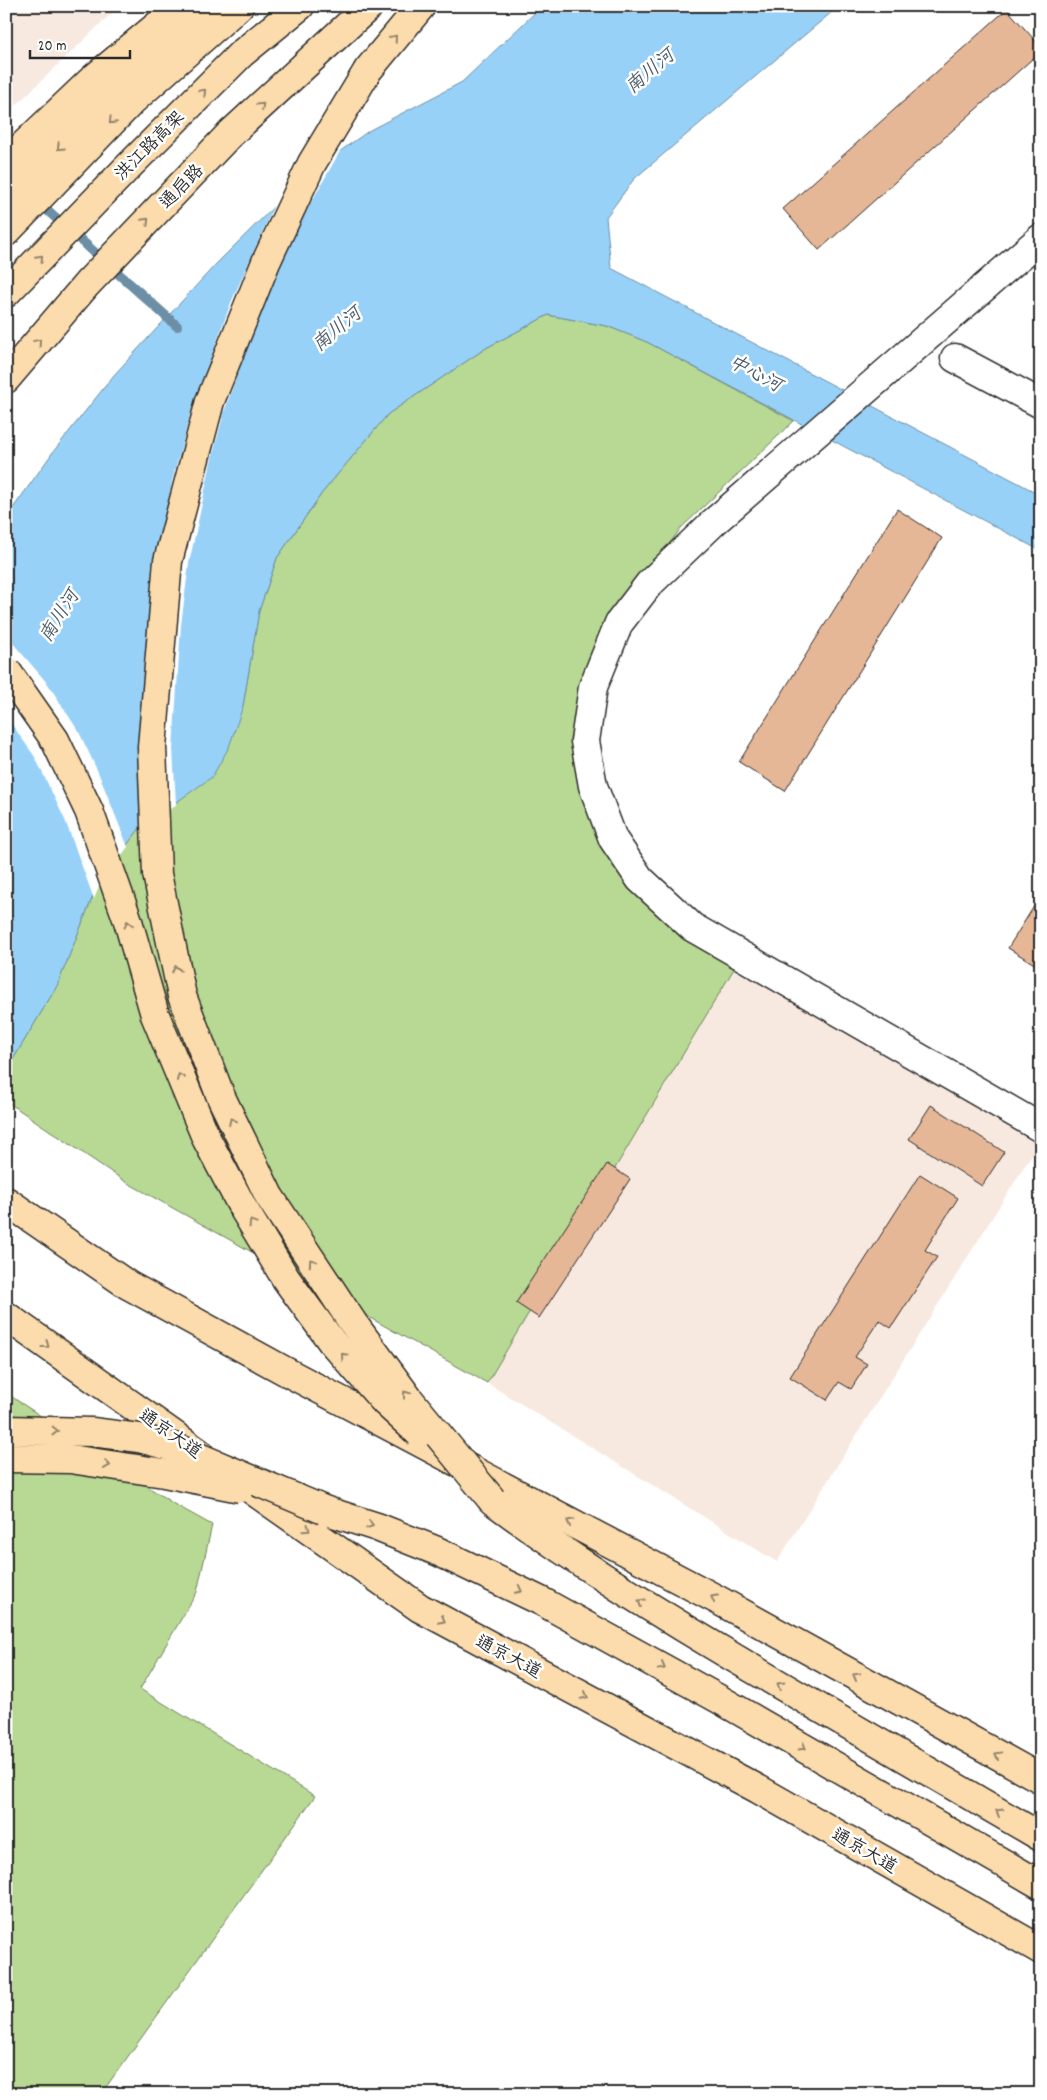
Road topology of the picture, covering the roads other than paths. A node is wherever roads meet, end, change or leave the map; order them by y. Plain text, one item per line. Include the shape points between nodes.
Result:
1 (181, 6) edge
2 (211, 6) edge
3 (239, 6) edge
4 (300, 6) edge
5 (369, 6) edge
6 (384, 6) edge
7 (421, 6) edge
8 (306, 64) junction
9 (6, 162) edge
10 (6, 199) edge
11 (6, 232) edge
12 (1041, 238) edge
13 (6, 293) edge
14 (955, 358) dead end
15 (6, 379) edge
16 (1041, 404) edge
17 (6, 670) edge
18 (1041, 1128) edge
19 (6, 1200) edge
20 (6, 1316) edge
21 (6, 1430) edge
22 (6, 1458) edge
23 (492, 1500) junction
24 (324, 1510) junction
25 (1041, 1779) edge
26 (1041, 1837) edge
27 (1041, 1885) edge
28 (1041, 1950) edge

1 - 9 main road via 93,79
2 -> 10 main road via 174,37
3 -> 11 main road via 132,101
13 -> 4 main road, 洪江路高架 via 234,61
5 - 8 main road, 通启路
6 - 8 main road
23 -> 7 main road, bridge via 392,1376 268,1196 221,1097 182,996 157,874 152,746 168,561 210,402 266,262 312,163 368,70
15 -> 8 main road, 通启路 via 100,270 228,136
12 - 18 street via 715,521 649,584 619,623 593,687 585,741 593,786 613,839 640,879 692,927
14 - 16 street
23 -> 17 main road, bridge via 385,1402 332,1342 286,1279 243,1208 207,1140 155,1015 128,921 90,811 55,740
25 -> 19 main road via 718,1600 128,1285
20 -> 28 main road, 通京大道 via 420,1608 758,1789
21 -> 24 main road, bridge via 92,1432 139,1438 177,1448
22 -> 24 main road, bridge via 70,1459 164,1473
26 -> 23 main road via 606,1581
24 -> 27 main road via 437,1551 551,1606

